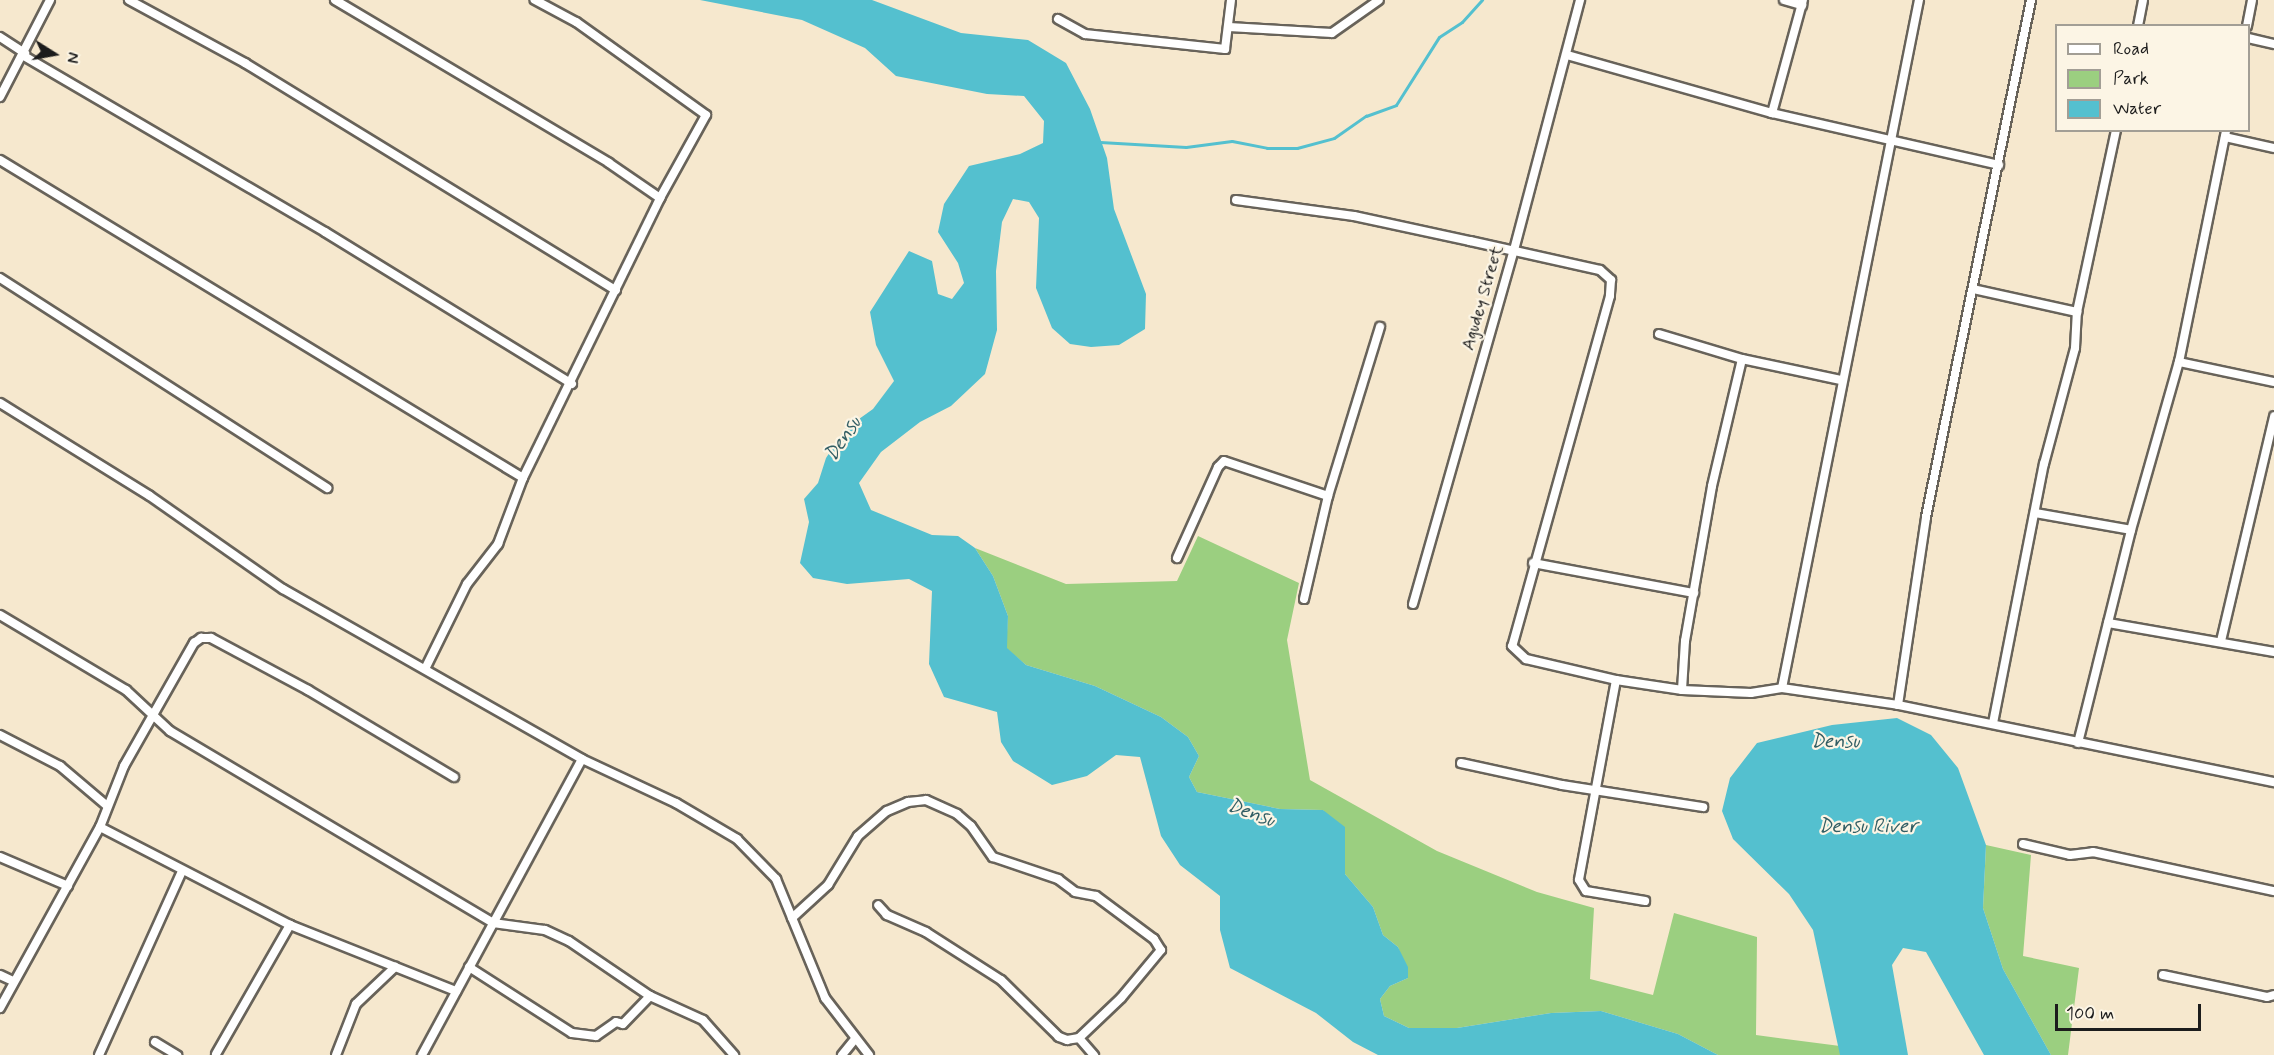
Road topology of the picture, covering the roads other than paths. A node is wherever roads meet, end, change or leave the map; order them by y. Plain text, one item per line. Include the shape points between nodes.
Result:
1 (50, 0) edge
2 (129, 0) edge
3 (335, 0) edge
4 (535, 0) edge
5 (1231, 0) edge
6 (1379, 0) edge
7 (1580, 0) edge
8 (1784, 0) edge
9 (1919, 0) edge
10 (2031, 0) edge
11 (2143, 0) edge
12 (2252, 0) edge
13 (1803, 2) edge
14 (1058, 19) dead end
15 (2138, 24) edge
16 (2247, 24) edge
17 (1229, 27) junction
18 (0, 37) edge
19 (2250, 38) edge
20 (2274, 44) edge
21 (24, 55) junction
22 (1567, 55) junction
23 (0, 97) edge
24 (1772, 113) junction
25 (2116, 132) edge
26 (2226, 134) edge
27 (1888, 142) junction
28 (2274, 148) edge
29 (0, 160) edge
30 (1999, 165) junction
31 (660, 198) junction
32 (1236, 200) dead end
33 (1514, 250) junction
34 (0, 278) edge
35 (1973, 289) junction
36 (616, 290) junction
37 (2077, 312) junction
38 (1380, 327) dead end
39 (1659, 334) dead end
40 (1742, 359) junction
41 (2179, 362) junction
42 (1841, 380) junction
43 (2274, 382) edge
44 (572, 384) junction
45 (0, 403) edge
46 (2274, 416) edge
47 (523, 478) junction
48 (327, 488) dead end
49 (1328, 496) junction
50 (2035, 513) junction
51 (2131, 530) junction
52 (1177, 558) dead end
53 (1533, 563) junction
54 (1694, 593) junction
55 (1304, 599) dead end
56 (1413, 604) dead end
57 (0, 615) edge
58 (2108, 623) junction
59 (2221, 641) junction
60 (2274, 652) edge
61 (425, 669) junction
62 (1616, 680) junction
63 (1782, 688) junction
64 (1682, 690) junction
65 (1898, 705) junction
66 (150, 717) junction
67 (1993, 723) junction
68 (0, 735) edge
69 (2078, 742) junction
70 (582, 759) junction
71 (1461, 763) dead end
72 (454, 777) dead end
73 (2274, 782) edge
74 (1594, 789) junction
75 (106, 805) junction
76 (1703, 807) dead end
77 (100, 827) junction
78 (2023, 844) dead end
79 (0, 857) edge
80 (182, 871) junction
81 (68, 886) junction
82 (2274, 891) edge
83 (1645, 901) dead end
84 (878, 905) dead end
85 (792, 918) junction
86 (493, 923) junction
87 (290, 925) junction
88 (395, 967) junction
89 (469, 967) junction
90 (0, 975) edge
91 (2163, 975) dead end
92 (13, 981) junction
93 (456, 991) junction
94 (2274, 995) edge
95 (650, 996) junction
96 (0, 1008) edge
97 (1079, 1038) junction
98 (855, 1039) junction
99 (156, 1042) dead end
100 (216, 1054) edge
101 (731, 1054) edge
102 (99, 1055) edge
103 (177, 1055) edge
104 (336, 1055) edge
105 (422, 1055) edge
106 (842, 1055) edge
107 (869, 1055) edge
108 (1094, 1055) edge

1 - 21 street
2 - 36 street via 245,63
3 - 31 street via 609,163
4 - 31 street via 576,22 706,115
5 - 17 street
6 - 17 street via 1332,33
7 - 22 street, Agudey Street
8 - 13 street
9 - 27 street
10 - 30 street
11 - 15 street
12 - 16 street
13 - 24 street
14 - 17 street via 1085,34 1225,49
18 - 21 street
19 - 20 street
21 - 23 street
21 - 44 street via 325,232
22 - 24 street
22 - 33 street, Agudey Street
24 - 27 street
25 - 37 street
26 - 28 street
26 - 41 street
27 - 30 street
27 - 42 street
29 - 47 street
30 - 35 street
31 - 36 street
32 - 33 street via 1354,216
33 - 53 street via 1600,270 1611,280 1610,296
33 - 56 street, Agudey Street
34 - 48 street
35 - 37 street
35 - 65 street via 1926,517
36 - 44 street
37 - 50 street via 2075,348
38 - 49 street
39 - 40 street
40 - 42 street
40 - 54 street via 1725,422
41 - 43 street
41 - 51 street
42 - 63 street
44 - 47 street
45 - 61 street via 150,496 283,589
46 - 59 street
47 - 61 street via 498,544 467,584
49 - 52 street via 1224,461
49 - 55 street
50 - 51 street
50 - 67 street
51 - 58 street
53 - 54 street
53 - 62 street via 1512,646 1526,659
54 - 64 street
57 - 66 street via 118,685 142,702
58 - 59 street
58 - 69 street
59 - 60 street
61 - 70 street
62 - 64 street
62 - 74 street
63 - 64 street via 1751,693
63 - 65 street
65 - 67 street
66 - 72 street via 194,643 211,638
66 - 75 street
66 - 86 street
67 - 69 street
68 - 75 street via 60,766
69 - 73 street
70 - 85 street via 676,803 737,839 776,879
70 - 86 street
71 - 74 street
74 - 76 street
74 - 83 street via 1581,887
75 - 77 street
77 - 80 street
77 - 81 street
78 - 82 street via 2070,855 2093,852
79 - 81 street
80 - 87 street
80 - 102 street
81 - 92 street
84 - 97 street via 887,915 926,932 1001,980 1059,1037
85 - 97 street via 828,885 858,836 887,811 908,802 939,804 971,826 993,857 1096,896 1161,945 1156,958 1121,998
85 - 98 street via 825,998
86 - 89 street
86 - 95 street via 553,934
87 - 88 street
87 - 100 street
88 - 93 street
88 - 104 street via 356,1004
89 - 93 street
89 - 95 street via 572,1033 597,1036 616,1022 623,1024
90 - 92 street
91 - 94 street via 2266,997
92 - 96 street
93 - 105 street
95 - 101 street via 703,1020
97 - 108 street
98 - 106 street
98 - 107 street
99 - 103 street

